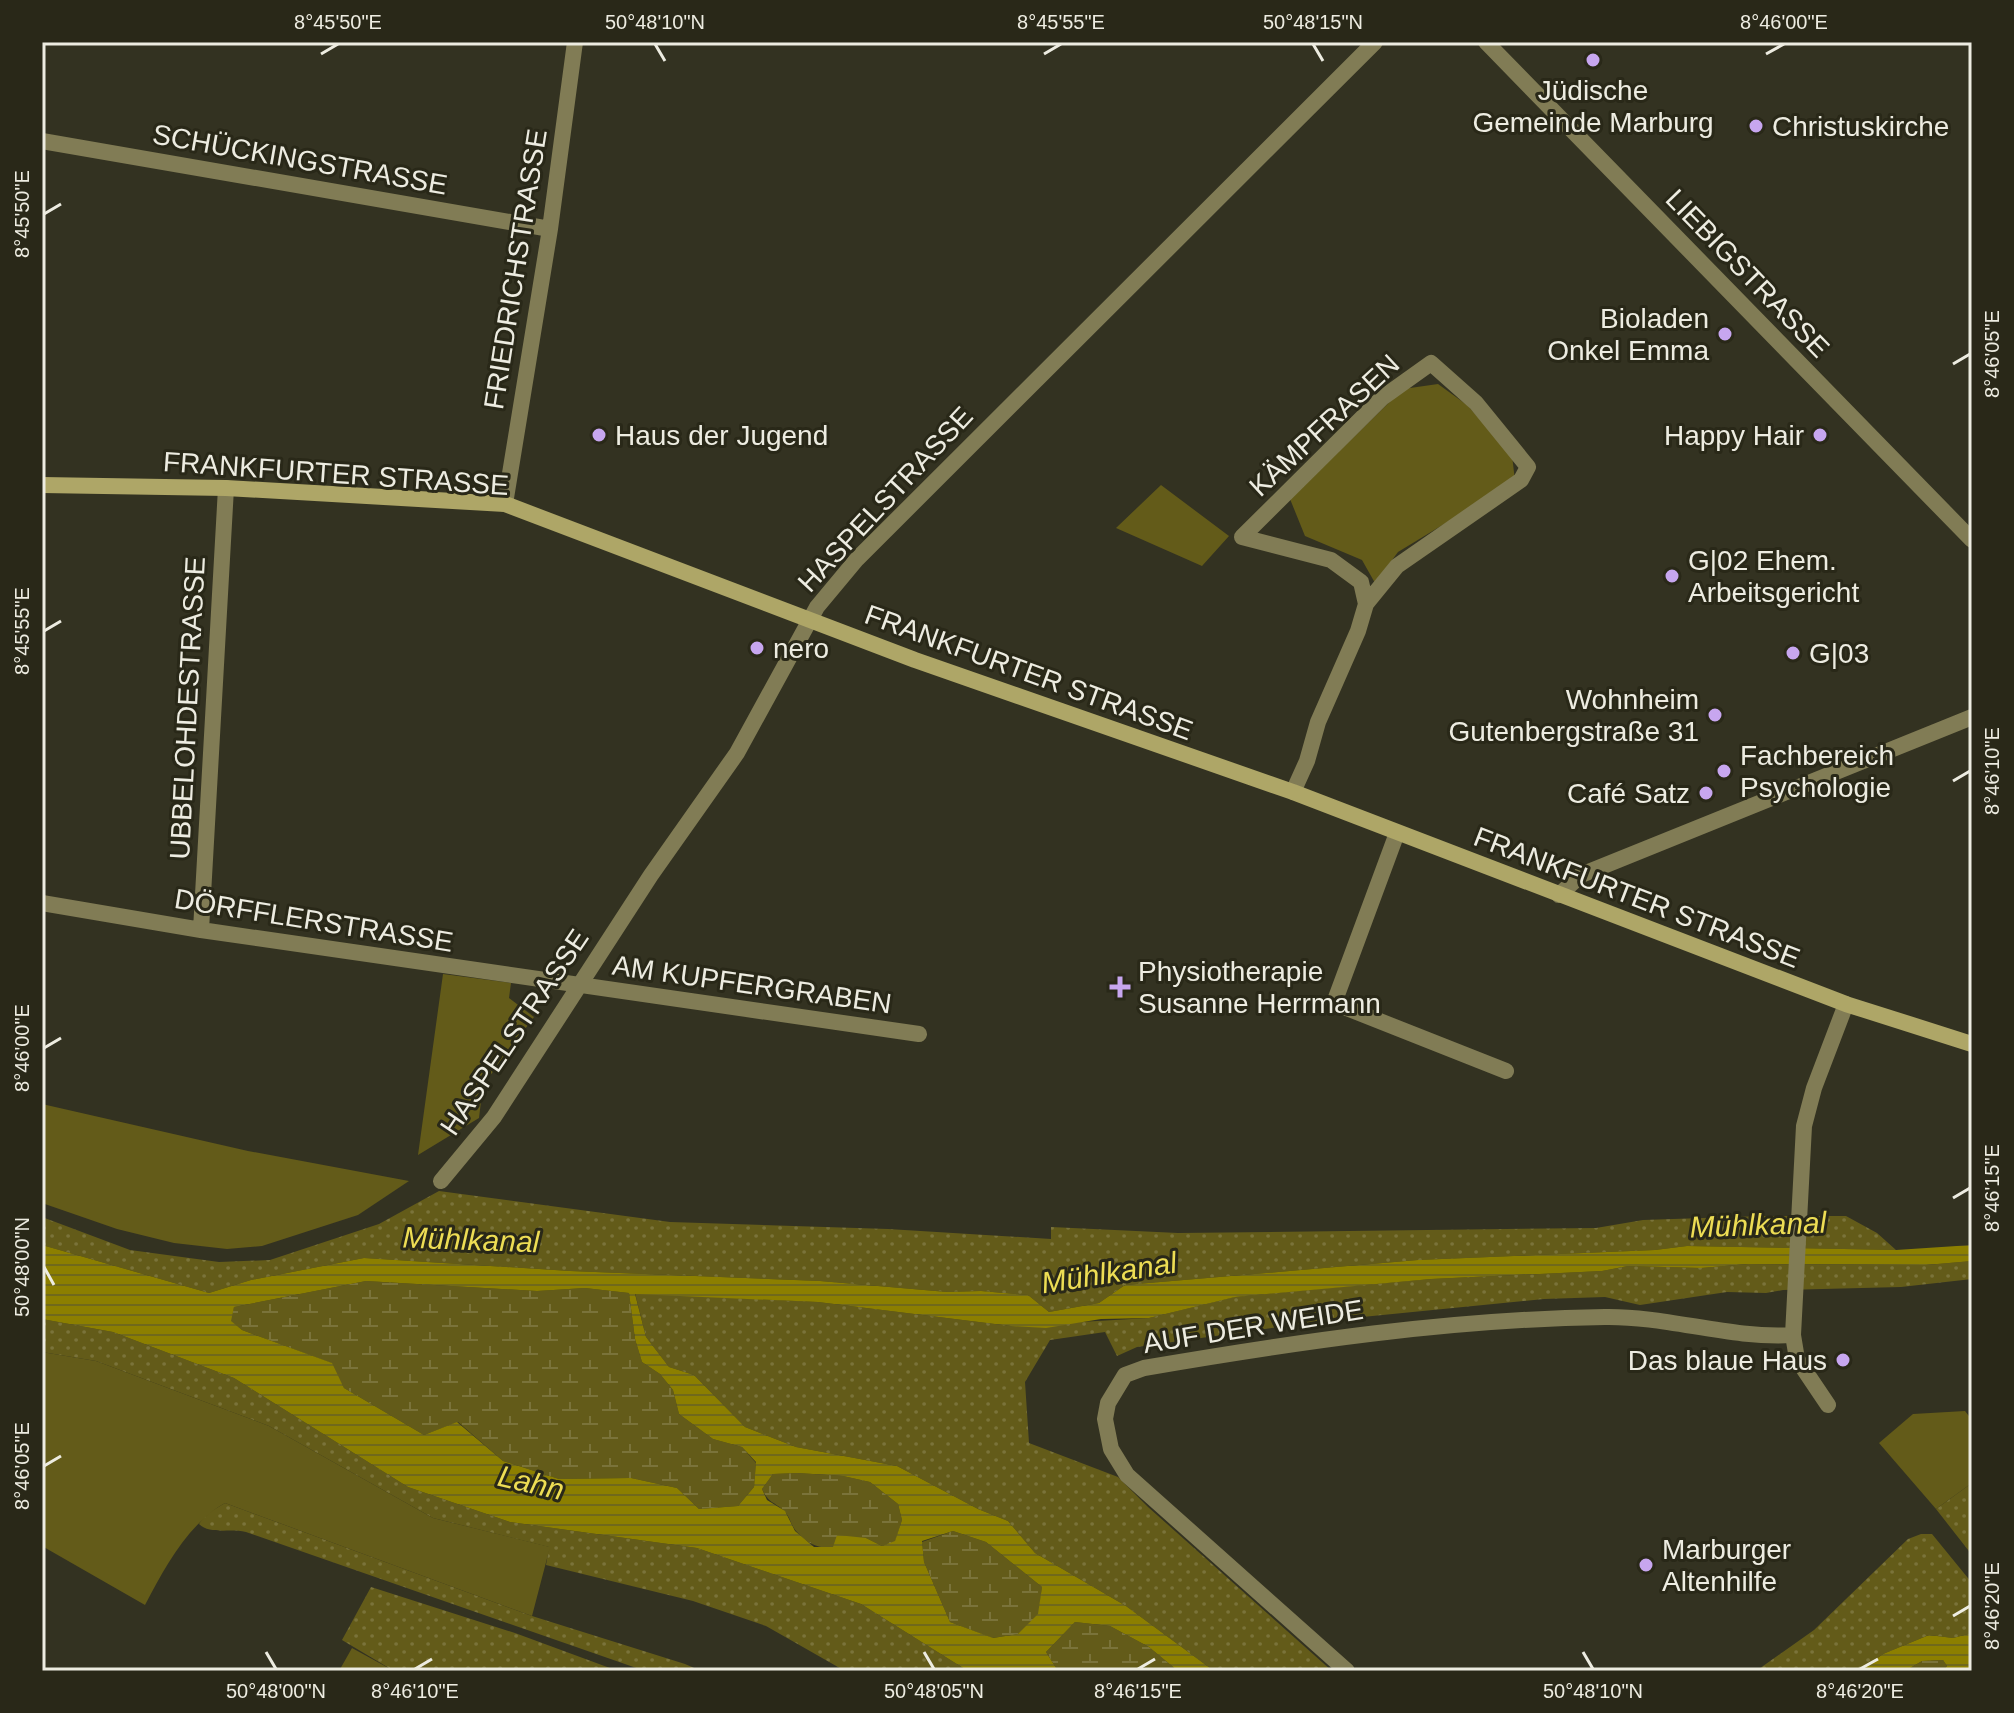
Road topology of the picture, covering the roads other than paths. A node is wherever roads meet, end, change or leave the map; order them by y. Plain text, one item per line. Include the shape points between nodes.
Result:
1 (575, 42) edge
2 (1375, 42) edge
3 (1486, 42) edge
4 (42, 141) edge
5 (550, 229) junction
6 (42, 485) edge
7 (226, 488) junction
8 (505, 504) junction
9 (1972, 540) edge
10 (1366, 604) junction
11 (809, 620) junction
12 (1972, 717) edge
13 (1293, 792) junction
14 (1397, 833) junction
15 (1559, 895) junction
16 (42, 903) edge
17 (201, 930) junction
18 (578, 985) junction
19 (1846, 1004) junction
20 (919, 1034) dead end
21 (1972, 1044) edge
22 (1506, 1071) dead end
23 (441, 1181) dead end
24 (1793, 1335) junction
25 (1828, 1405) dead end
26 (1347, 1671) edge

1 - 5 street, FRIEDRICHSTRASSE
2 - 11 street, HASPELSTRASSE via 857,559
3 - 9 street, LIEBIGSTRASSE
4 - 5 street, SCHÜCKINGSTRASSE
5 - 8 street, FRIEDRICHSTRASSE
6 - 7 street, FRANKFURTER STRASSE
7 - 8 street, FRANKFURTER STRASSE
7 - 17 street, UBBELOHDESTRASSE
8 - 11 street, FRANKFURTER STRASSE
10 - 10 street, KÄMPFRASEN via 1397,566 1521,480 1528,467 1476,403 1431,363 1382,398 1242,537 1331,560 1361,582
10 - 13 street, KÄMPFRASEN
11 - 13 street, FRANKFURTER STRASSE
11 - 18 street, HASPELSTRASSE via 737,753
12 - 15 street via 1581,875
13 - 14 street, FRANKFURTER STRASSE
14 - 15 street, FRANKFURTER STRASSE
14 - 22 street via 1334,1003
15 - 19 street, FRANKFURTER STRASSE
16 - 17 street, DÖRFFLERSTRASSE
17 - 18 street, DÖRFFLERSTRASSE
18 - 20 street, AM KUPFERGRABEN
18 - 23 street, HASPELSTRASSE via 494,1117
19 - 21 street, FRANKFURTER STRASSE
19 - 24 street via 1804,1126
24 - 25 street via 1797,1359
24 - 26 street, AUF DER WEIDE via 1606,1317 1451,1324 1269,1346 1125,1375 1105,1419 1111,1449 1127,1475

